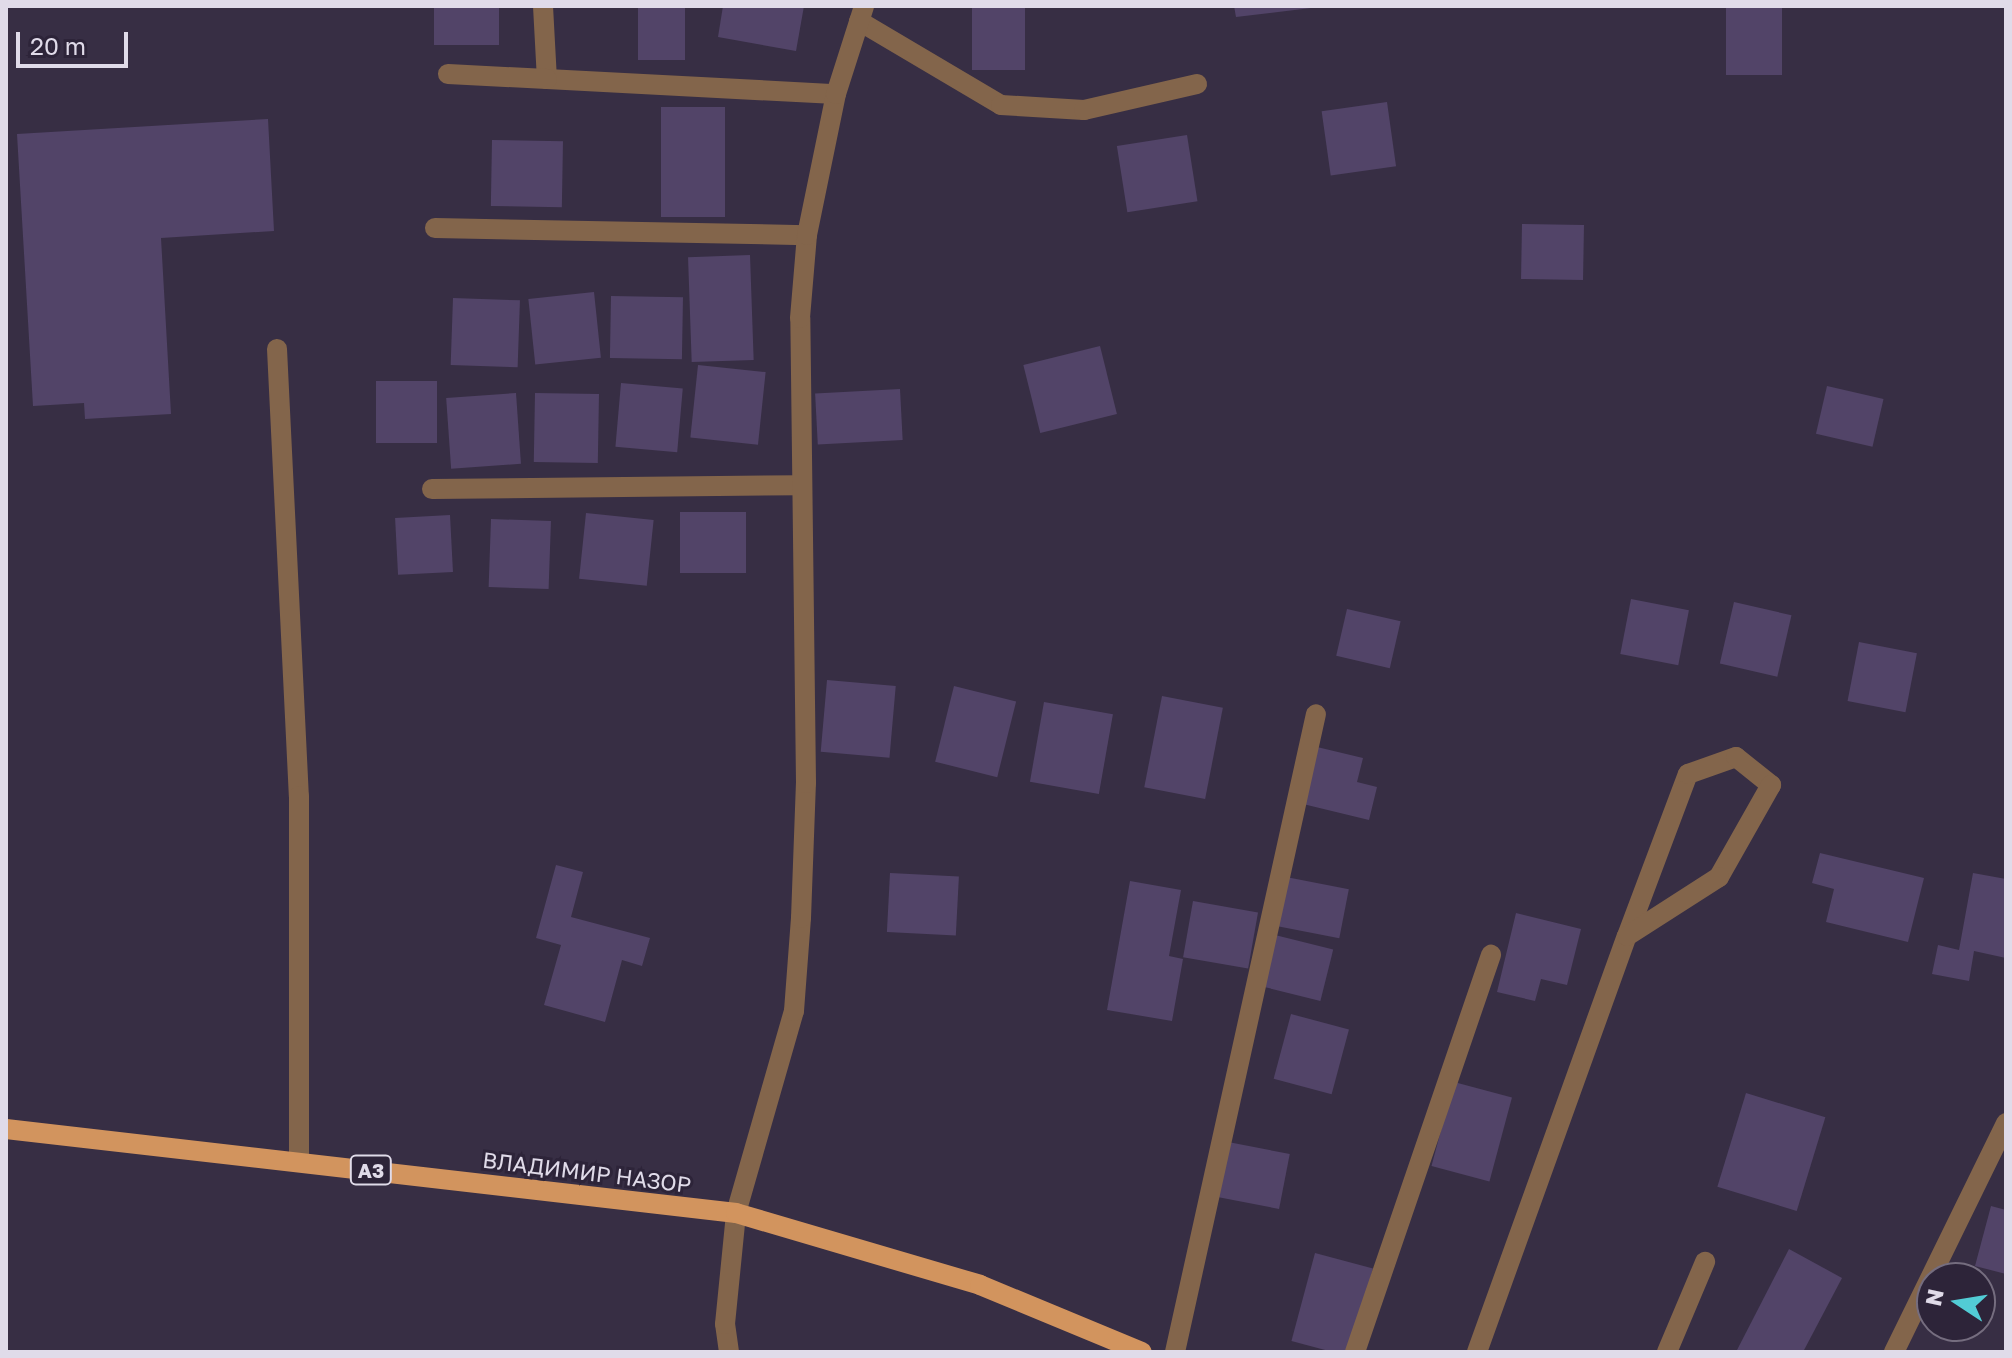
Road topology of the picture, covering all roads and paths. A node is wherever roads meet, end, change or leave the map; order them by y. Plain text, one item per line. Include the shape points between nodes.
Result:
1 (543, 6) edge
2 (862, 13) edge
3 (448, 74) dead end
4 (547, 79) junction
5 (1197, 84) dead end
6 (836, 94) junction
7 (435, 228) dead end
8 (807, 235) junction
9 (277, 349) dead end
10 (799, 485) junction
11 (432, 489) dead end
12 (1316, 714) dead end
13 (1627, 936) junction
14 (1491, 955) dead end
15 (2006, 1123) edge
16 (6, 1129) edge
17 (299, 1162) junction
18 (736, 1213) junction
19 (1705, 1262) dead end
20 (729, 1352) edge
21 (1142, 1352) edge
22 (1175, 1352) edge
23 (1355, 1352) edge
24 (1477, 1352) edge
25 (1667, 1352) edge
26 (1894, 1352) edge

1 - 4 street
2 - 5 street via 1001,105 1084,110
2 - 6 street
3 - 4 street
4 - 6 street
6 - 8 street
7 - 8 street
8 - 10 street via 800,318
9 - 17 street via 299,796
10 - 11 street
10 - 18 street via 806,783 794,1011
12 - 22 street
13 - 13 street via 1719,877 1771,785 1736,757 1688,774
13 - 24 street
14 - 23 street
15 - 26 street
16 - 17 main road, ВЛАДИМИР НАЗОР / A3
17 - 18 main road, ВЛАДИМИР НАЗОР / A3
18 - 20 street via 725,1324
18 - 21 main road, ВЛАДИМИР НАЗОР / A3 via 980,1285
19 - 25 street

